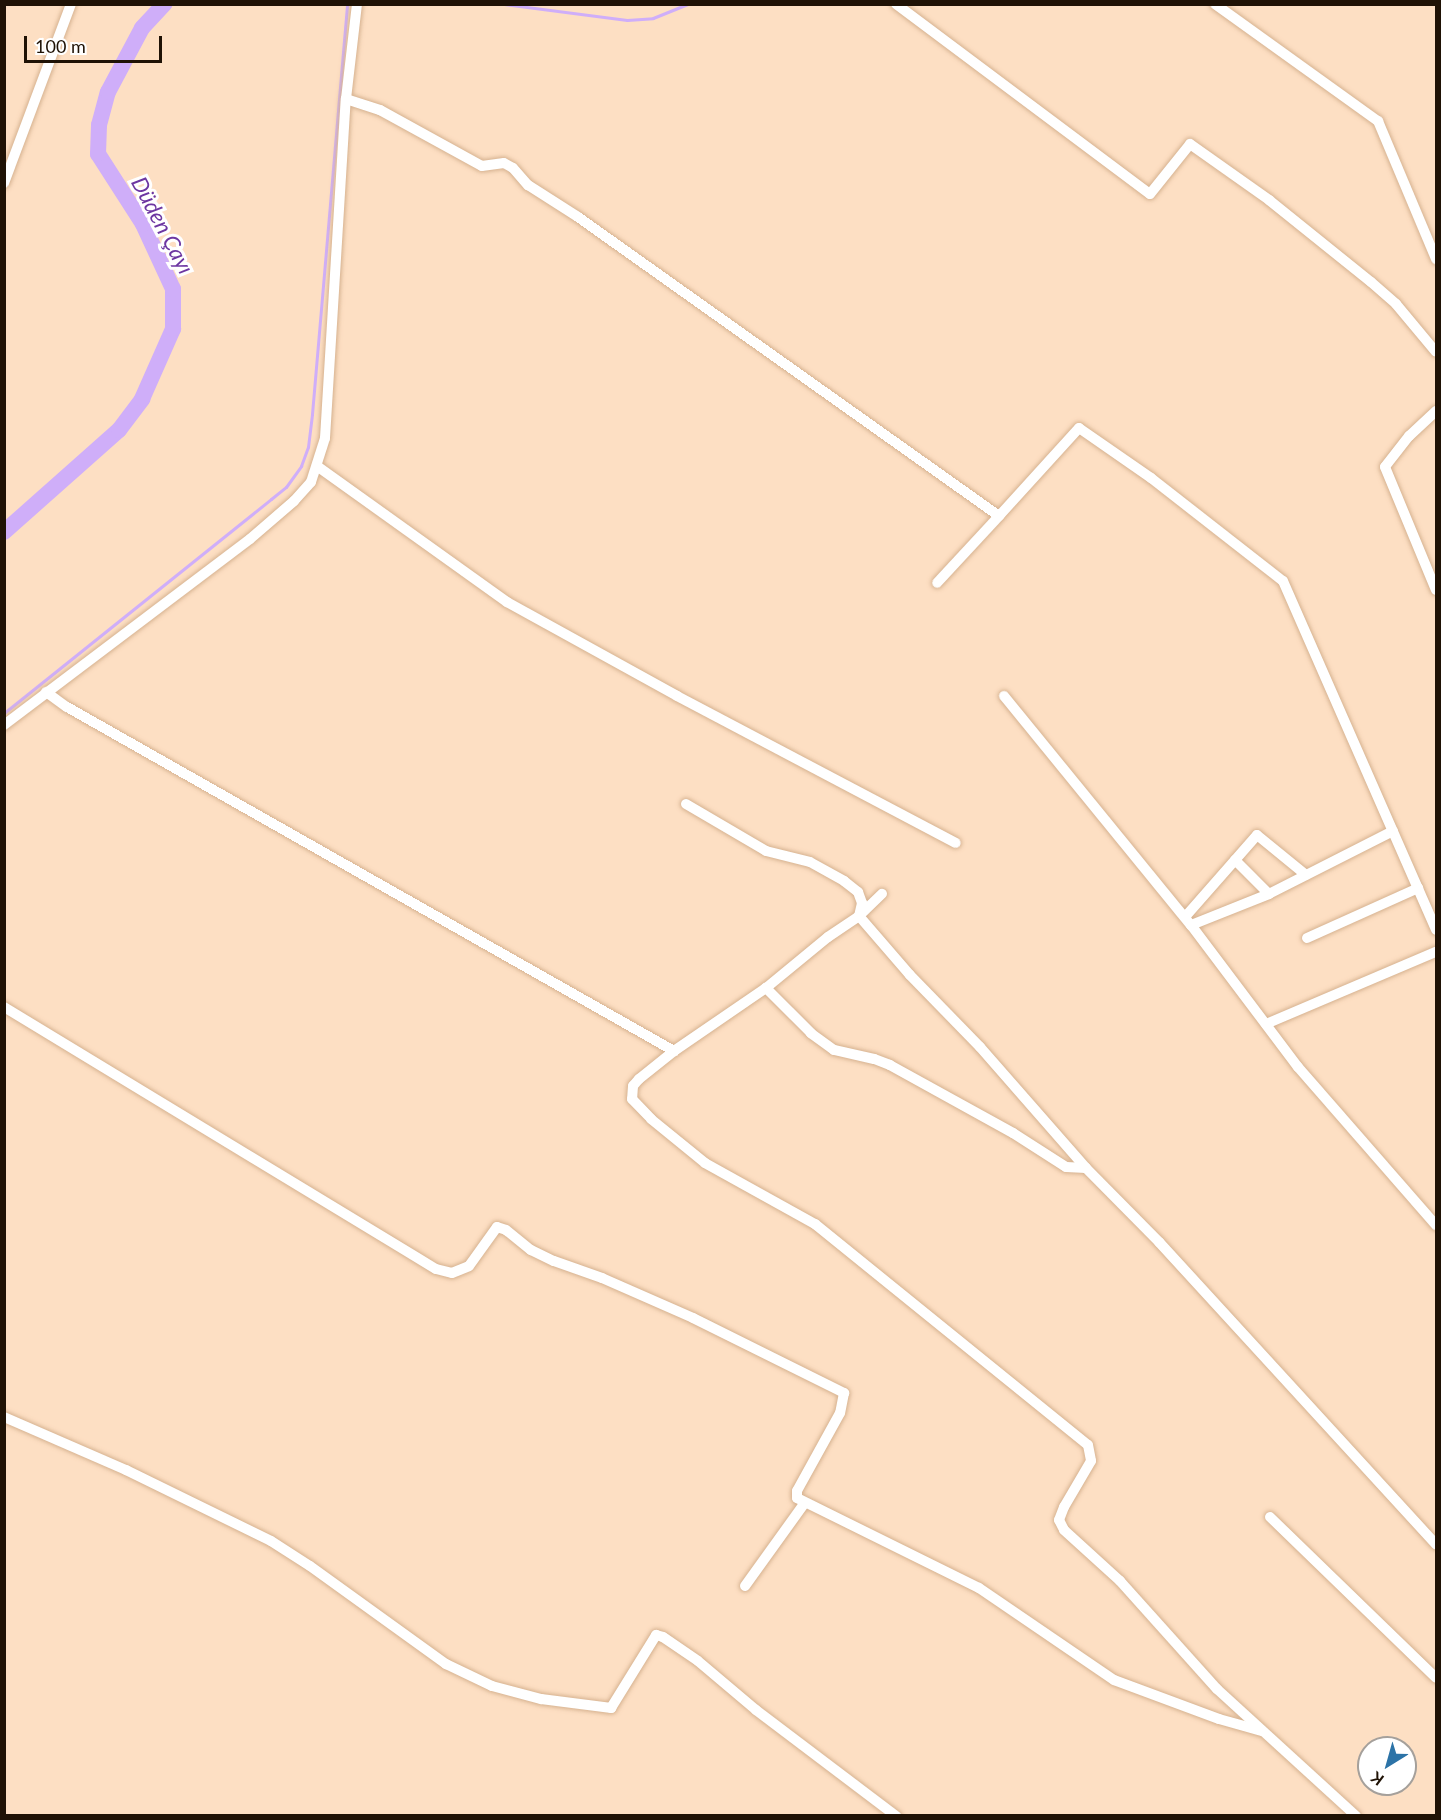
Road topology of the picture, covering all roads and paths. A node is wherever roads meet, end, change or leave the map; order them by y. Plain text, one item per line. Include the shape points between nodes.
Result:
1 (71, 4) edge
2 (357, 4) edge
3 (896, 4) edge
4 (1215, 4) edge
5 (346, 99) junction
6 (4, 183) edge
7 (1437, 259) edge
8 (1437, 352) edge
9 (1437, 411) edge
10 (318, 466) junction
11 (999, 516) junction
12 (937, 583) dead end
13 (1437, 590) edge
14 (46, 692) junction
15 (1004, 696) dead end
16 (4, 725) edge
17 (686, 804) dead end
18 (1393, 831) junction
19 (956, 843) dead end
20 (1235, 860) junction
21 (1306, 875) junction
22 (1418, 888) junction
23 (882, 894) dead end
24 (1269, 894) junction
25 (859, 916) junction
26 (1188, 921) junction
27 (1437, 930) edge
28 (1307, 938) dead end
29 (1437, 951) edge
30 (766, 988) junction
31 (4, 1007) edge
32 (1266, 1024) junction
33 (674, 1052) junction
34 (1086, 1168) junction
35 (1437, 1225) edge
36 (4, 1417) edge
37 (804, 1504) junction
38 (1270, 1517) dead end
39 (1437, 1544) edge
40 (745, 1586) dead end
41 (1437, 1678) edge
42 (1266, 1732) junction
43 (1343, 1811) edge
44 (896, 1815) edge
45 (1356, 1815) edge

1 - 6 street
2 - 5 street
3 - 8 street via 1150,194 1190,144 1269,200 1371,282 1396,304
4 - 7 street via 1378,121
5 - 10 street via 325,438
5 - 11 street via 380,110 482,166 504,163 513,168 528,185
9 - 13 street via 1409,436 1385,467
10 - 14 street via 300,495 250,539
10 - 19 street via 507,602 627,670
11 - 12 street
11 - 18 street via 1079,428 1268,567 1283,581
14 - 16 street
14 - 33 street
15 - 26 street
17 - 25 street via 766,850 810,862 844,881 858,892 862,903
18 - 21 street
18 - 22 street
20 - 21 street via 1257,836
20 - 24 street
20 - 26 street
21 - 24 street
22 - 27 street
22 - 28 street
23 - 25 street
24 - 26 street
25 - 30 street
25 - 34 street
26 - 32 street
29 - 32 street
30 - 33 street
30 - 34 street via 811,1034 834,1050 890,1065 1066,1167
31 - 37 street via 436,1269 452,1272 469,1266 497,1227 531,1250 693,1318 844,1393 840,1413 796,1491
32 - 35 street
33 - 42 street via 639,1079 633,1086 632,1099 705,1163 815,1224 1088,1445 1091,1461 1059,1520 1064,1530 1120,1581 1217,1689
34 - 39 street
36 - 44 street via 126,1470 271,1541 446,1664 492,1686 541,1699 611,1708 656,1635 663,1638
37 - 40 street
37 - 42 street via 979,1588 1114,1680
38 - 41 street
42 - 43 street
43 - 45 street

